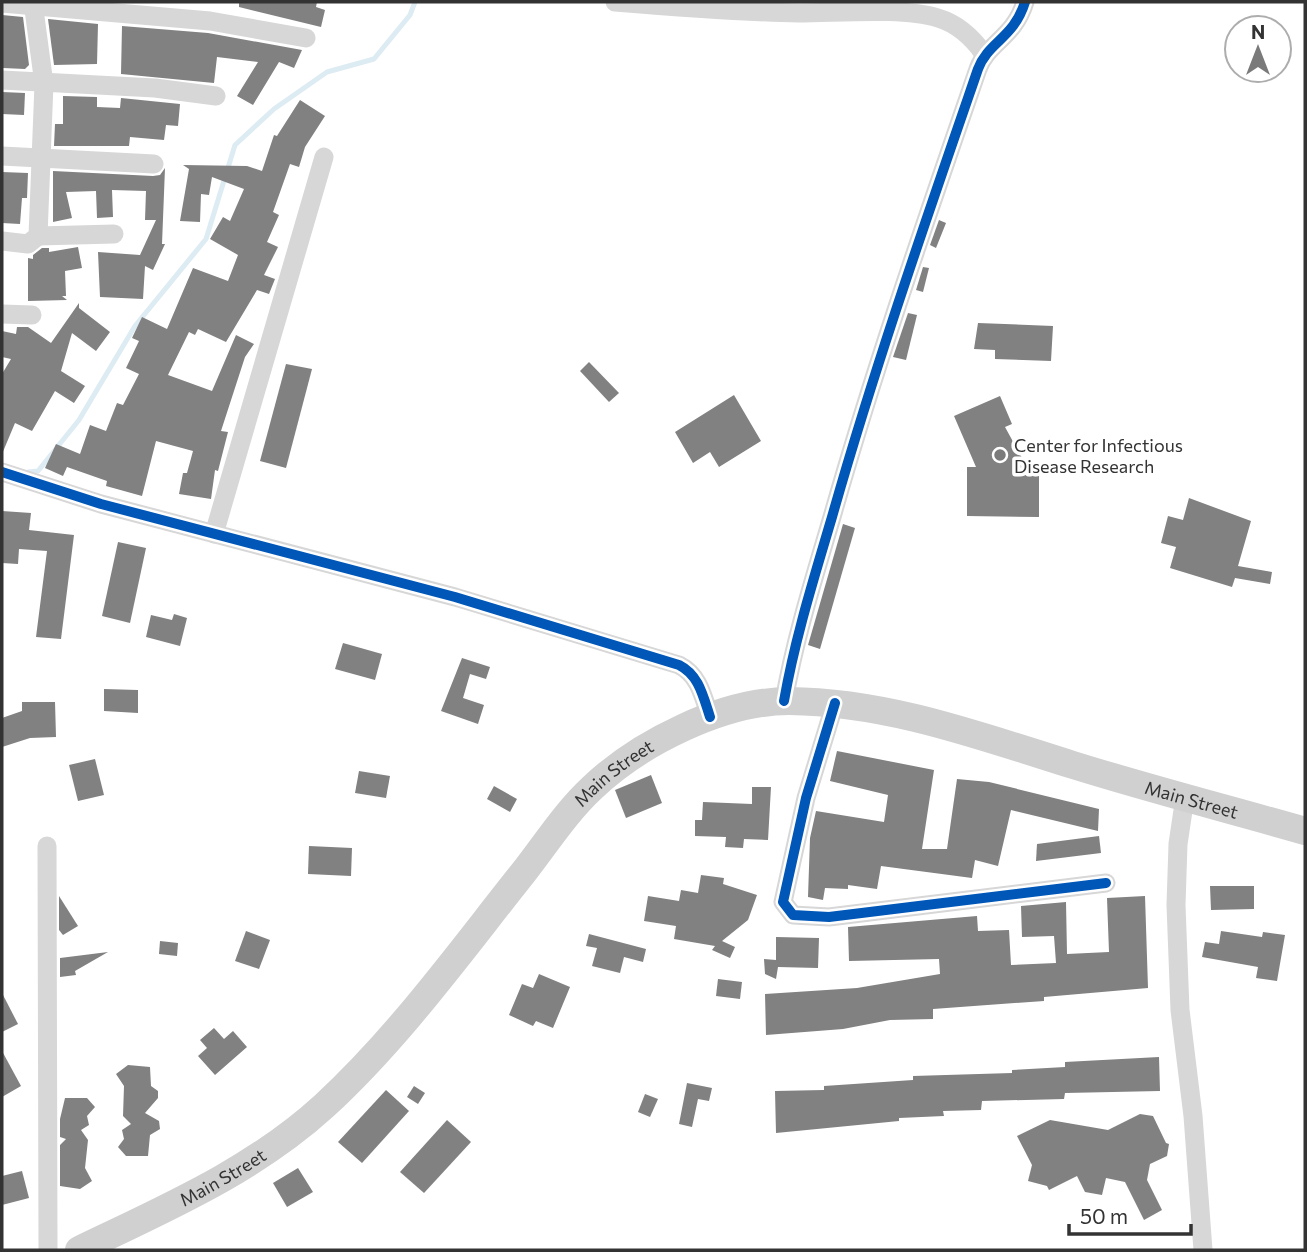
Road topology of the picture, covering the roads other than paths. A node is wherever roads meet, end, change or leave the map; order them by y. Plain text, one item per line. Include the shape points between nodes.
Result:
1 (615, 2) edge
2 (1025, 2) edge
3 (2, 3) edge
4 (33, 4) edge
5 (671, 4) edge
6 (789, 7) edge
7 (142, 8) edge
8 (909, 8) edge
9 (306, 38) dead end
10 (984, 54) junction
11 (2, 80) edge
12 (44, 84) junction
13 (216, 96) dead end
14 (2, 156) edge
15 (324, 157) dead end
16 (43, 159) junction
17 (154, 164) dead end
18 (114, 234) dead end
19 (38, 236) junction
20 (2, 241) edge
21 (2, 314) edge
22 (32, 315) dead end
23 (2, 472) edge
24 (214, 534) junction
25 (784, 701) junction
26 (835, 703) junction
27 (710, 717) junction
28 (1185, 797) junction
29 (1305, 831) edge
30 (47, 846) dead end
31 (1106, 883) dead end
32 (48, 1250) edge
33 (79, 1250) edge
34 (1203, 1250) edge

1 - 5 street
2 - 10 street via 1012,30
3 - 4 street
4 - 7 street
4 - 12 street
5 - 6 street
6 - 8 street
7 - 9 street
8 - 10 street via 950,22 974,39
10 - 25 street via 850,453
11 - 12 street
12 - 13 street via 155,88
12 - 16 street
14 - 16 street
15 - 24 street
16 - 17 street
16 - 19 street
18 - 19 street
19 - 20 street via 28,244
21 - 22 street
23 - 24 street
24 - 27 street via 455,597 678,665 690,671 697,682
25 - 26 main road, Main Street
25 - 27 main road, Main Street
26 - 28 main road, Main Street via 902,713
26 - 31 street via 806,798 783,902 793,915 830,918
27 - 33 main road, Main Street via 668,735 591,789 373,1057 300,1127 226,1177
28 - 29 main road, Main Street
28 - 34 street via 1176,905 1180,1010
30 - 32 street

